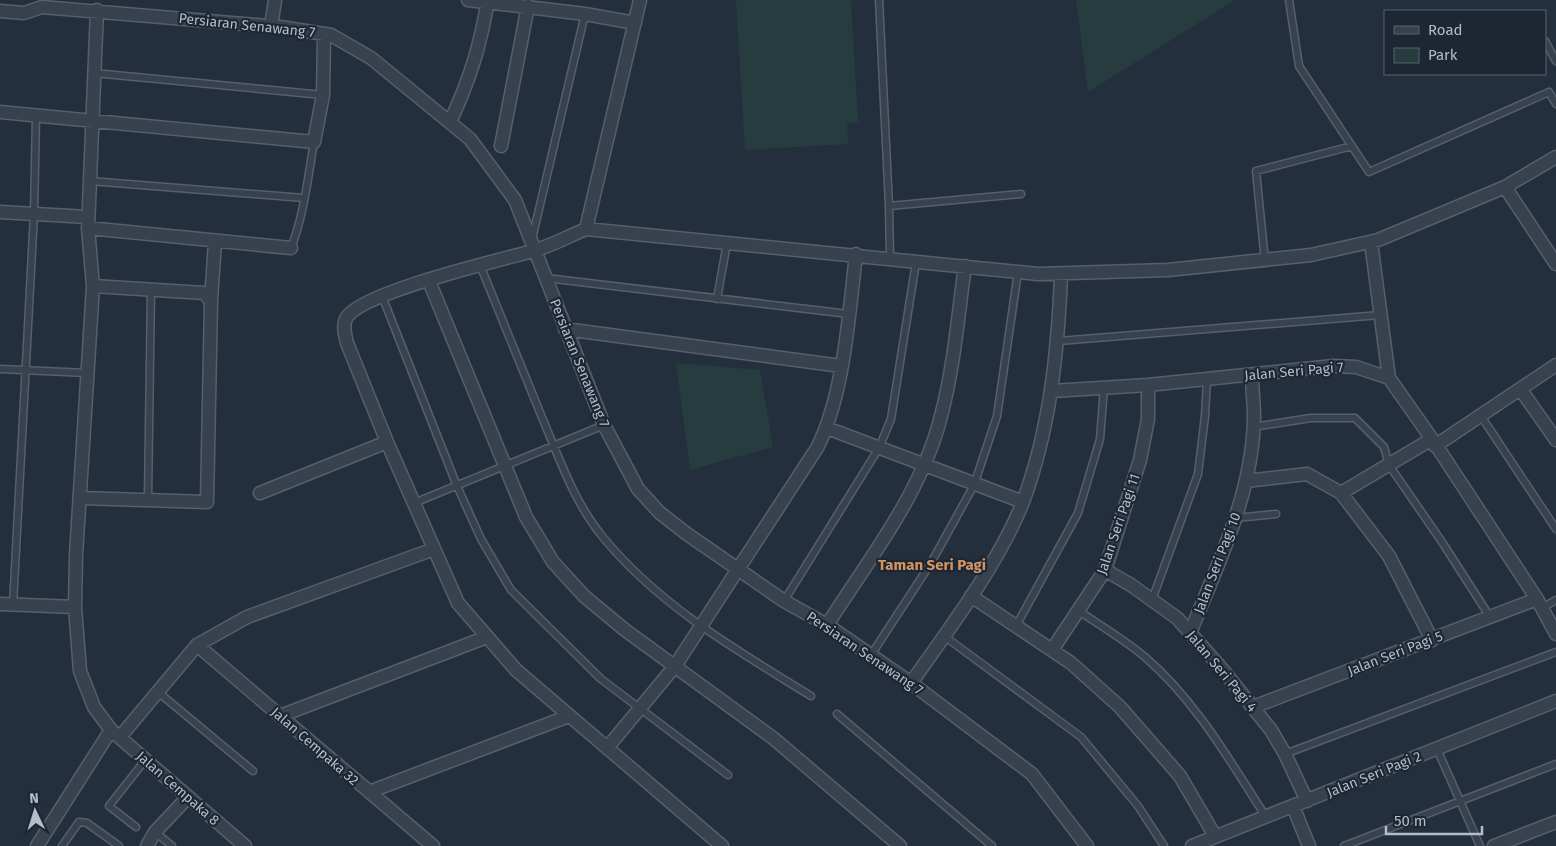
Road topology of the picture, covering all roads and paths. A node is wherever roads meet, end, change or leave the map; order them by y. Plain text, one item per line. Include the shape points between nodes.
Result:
1 (25, 0) edge
2 (275, 0) edge
3 (468, 0) edge
4 (640, 0) edge
5 (879, 0) edge
6 (1289, 0) edge
7 (488, 1) edge
8 (37, 4) edge
9 (528, 6) junction
10 (0, 10) edge
11 (97, 10) junction
12 (24, 13) junction
13 (585, 14) junction
14 (634, 23) junction
15 (271, 26) junction
16 (324, 34) junction
17 (1546, 43) edge
18 (1556, 61) edge
19 (94, 73) junction
20 (1553, 91) edge
21 (323, 95) junction
22 (1556, 104) edge
23 (0, 112) edge
24 (36, 115) junction
25 (92, 121) junction
26 (450, 122) junction
27 (314, 142) junction
28 (501, 146) dead end
29 (1352, 146) junction
30 (1556, 158) edge
31 (90, 181) junction
32 (1505, 187) junction
33 (1021, 194) dead end
34 (304, 198) junction
35 (889, 206) junction
36 (0, 212) edge
37 (34, 214) junction
38 (88, 223) junction
39 (586, 229) junction
40 (215, 241) junction
41 (1371, 242) junction
42 (727, 243) junction
43 (534, 245) junction
44 (291, 248) joint
45 (856, 254) junction
46 (890, 258) junction
47 (916, 260) junction
48 (1265, 261) junction
49 (479, 264) junction
50 (1556, 264) edge
51 (965, 266) junction
52 (1018, 272) junction
53 (1062, 275) junction
54 (546, 278) junction
55 (429, 281) junction
56 (92, 286) junction
57 (151, 289) junction
58 (382, 296) junction
59 (717, 299) junction
60 (211, 301) junction
61 (848, 314) junction
62 (1380, 315) junction
63 (565, 329) junction
64 (1059, 341) junction
65 (1556, 365) edge
66 (840, 366) junction
67 (0, 369) edge
68 (25, 370) junction
69 (87, 372) junction
70 (1252, 375) junction
71 (1389, 378) junction
72 (1207, 379) junction
73 (1148, 385) junction
74 (1104, 387) junction
75 (1521, 390) junction
76 (1052, 391) junction
77 (1481, 416) junction
78 (604, 426) junction
79 (1253, 427) junction
80 (827, 428) junction
81 (1556, 440) edge
82 (387, 442) junction
83 (1434, 442) junction
84 (554, 446) junction
85 (879, 448) junction
86 (923, 465) junction
87 (1389, 465) junction
88 (504, 466) junction
89 (1246, 481) junction
90 (974, 485) junction
91 (456, 486) junction
92 (260, 493) dead end
93 (1341, 493) junction
94 (80, 498) junction
95 (148, 498) junction
96 (1022, 502) junction
97 (414, 503) junction
98 (1276, 514) dead end
99 (1235, 518) junction
100 (1556, 530) edge
101 (434, 549) junction
102 (738, 569) junction
103 (1105, 570) junction
104 (971, 596) junction
105 (784, 600) junction
106 (1152, 600) junction
107 (1556, 600) edge
108 (1539, 603) junction
109 (0, 604) edge
110 (14, 605) junction
111 (75, 607) junction
112 (1079, 611) junction
113 (1490, 616) junction
114 (827, 625) junction
115 (699, 626) junction
116 (1016, 626) junction
117 (1190, 633) junction
118 (1556, 634) edge
119 (944, 636) junction
120 (487, 637) junction
121 (1432, 640) junction
122 (197, 645) junction
123 (1052, 650) junction
124 (1556, 652) edge
125 (871, 655) junction
126 (675, 666) junction
127 (911, 683) junction
128 (158, 692) junction
129 (811, 696) dead end
130 (1556, 701) edge
131 (1254, 707) junction
132 (640, 708) junction
133 (837, 714) dead end
134 (280, 716) junction
135 (569, 716) junction
136 (115, 734) junction
137 (607, 748) junction
138 (1436, 749) junction
139 (1285, 754) junction
140 (146, 759) junction
141 (1556, 764) edge
142 (253, 771) dead end
143 (728, 775) dead end
144 (369, 792) junction
145 (188, 797) junction
146 (1307, 801) junction
147 (1460, 801) junction
148 (1293, 806) junction
149 (1266, 817) junction
150 (1556, 822) edge
151 (136, 827) dead end
152 (155, 832) junction
153 (1215, 836) junction
154 (37, 846) edge
155 (62, 846) edge
156 (119, 846) edge
157 (146, 846) edge
158 (172, 846) edge
159 (245, 846) edge
160 (433, 846) edge
161 (722, 846) edge
162 (900, 846) edge
163 (992, 846) edge
164 (1087, 846) edge
165 (1164, 846) edge
166 (1192, 846) edge
167 (1309, 846) edge
168 (1344, 846) edge
169 (1480, 846) edge
170 (1494, 846) edge

1 - 12 street
2 - 15 street
3 - 7 street
4 - 14 street
5 - 35 lane
6 - 29 lane via 1299,66
7 - 9 street
7 - 26 street via 482,38 468,84
8 - 11 street, Persiaran Senawang 7
8 - 12 street
9 - 13 street
9 - 28 street
10 - 12 street
11 - 15 street, Persiaran Senawang 7
11 - 19 street, Jalan Cempaka 8
13 - 14 street
13 - 43 lane
14 - 39 street
15 - 16 street, Persiaran Senawang 7
16 - 21 street
16 - 26 street, Persiaran Senawang 7 via 371,58
17 - 18 lane
19 - 21 lane
19 - 25 street, Jalan Cempaka 8
20 - 22 lane
20 - 29 lane via 1369,172
21 - 27 street
23 - 24 street
24 - 25 street
24 - 37 lane
25 - 27 street
25 - 31 street, Jalan Cempaka 8
26 - 43 street, Persiaran Senawang 7 via 470,139 515,200
27 - 34 lane
29 - 48 lane via 1256,171
30 - 32 street
31 - 34 lane
31 - 38 street, Jalan Cempaka 8
32 - 41 street
32 - 50 street
33 - 35 lane
34 - 44 lane
35 - 46 lane
36 - 37 street
37 - 38 street
37 - 68 lane
38 - 40 street
38 - 56 street, Jalan Cempaka 8
39 - 42 street
39 - 43 street
40 - 44 street
40 - 60 street
41 - 48 street
41 - 62 street
42 - 45 street
42 - 59 lane
43 - 49 street
43 - 54 street, Persiaran Senawang 7
45 - 46 street
45 - 61 street
46 - 47 street
47 - 51 street
47 - 85 lane via 891,419
48 - 53 street
49 - 55 street
49 - 84 lane
51 - 52 street
51 - 86 street via 941,417
52 - 53 street
52 - 90 lane via 997,416
53 - 64 street
54 - 59 lane
54 - 63 street, Persiaran Senawang 7
55 - 58 street
55 - 88 street
56 - 57 street
56 - 69 street, Jalan Cempaka 8
57 - 60 street via 204,293
57 - 95 lane
58 - 82 street via 353,310 344,327 347,343
58 - 91 lane
59 - 61 lane
60 - 95 street via 207,502
61 - 66 street
62 - 64 lane
62 - 71 street
63 - 66 street
63 - 78 street, Persiaran Senawang 7
64 - 76 street
65 - 75 street
66 - 80 street
67 - 68 lane
68 - 69 lane
68 - 110 lane
69 - 94 street, Jalan Cempaka 8
70 - 71 street, Jalan Seri Pagi 7 via 1333,366 1356,367
70 - 72 street, Jalan Seri Pagi 7
70 - 79 street, Jalan Seri Pagi 10
71 - 83 street
72 - 73 street, Jalan Seri Pagi 7
72 - 106 lane via 1198,474
73 - 74 street, Jalan Seri Pagi 7
73 - 103 street, Jalan Seri Pagi 11 via 1148,419 1140,460
74 - 76 street, Jalan Seri Pagi 7
74 - 116 lane via 1100,439 1078,513
75 - 77 street
75 - 81 street
76 - 96 street
77 - 83 street
77 - 100 lane
78 - 84 lane
78 - 102 street, Persiaran Senawang 7 via 638,489 660,513
79 - 87 lane via 1311,418 1355,418 1384,447
79 - 89 street, Jalan Seri Pagi 10
80 - 85 street
80 - 102 street
82 - 92 street
82 - 97 street
83 - 87 street
83 - 108 street
84 - 88 lane
84 - 115 lane via 576,494 601,535 633,570
85 - 86 street
85 - 105 lane
86 - 90 street
86 - 114 street via 913,490
87 - 93 street
87 - 113 lane
88 - 91 lane
88 - 126 street via 526,517 553,562 584,596
89 - 93 street via 1307,474
89 - 99 street, Jalan Seri Pagi 10
90 - 96 street
90 - 125 lane via 931,563
91 - 97 lane
91 - 132 lane via 481,539 511,590 601,679
93 - 121 street via 1389,556
94 - 95 street
94 - 111 street, Jalan Cempaka 8
96 - 104 street
97 - 101 street
98 - 99 lane
99 - 117 street, Jalan Seri Pagi 10
101 - 120 street via 458,603
101 - 122 street via 247,617
102 - 105 street, Persiaran Senawang 7
102 - 115 street
103 - 106 street, Jalan Seri Pagi 4
103 - 112 street, Jalan Seri Pagi 11
104 - 116 street
104 - 119 street
105 - 114 street, Persiaran Senawang 7
106 - 117 street, Jalan Seri Pagi 4 via 1177,618
107 - 108 lane
108 - 113 street, Jalan Seri Pagi 5
108 - 118 street
109 - 110 street
110 - 111 street
111 - 136 street, Jalan Cempaka 8 via 80,671 94,706
112 - 123 street, Jalan Seri Pagi 11
112 - 149 lane via 1144,656 1174,686 1216,738
113 - 121 street, Jalan Seri Pagi 5
114 - 125 street, Persiaran Senawang 7
115 - 126 street
115 - 129 lane
116 - 123 street
117 - 131 street, Jalan Seri Pagi 4
119 - 127 street
119 - 165 lane via 1081,737 1138,806
120 - 134 street
120 - 135 street via 516,670
121 - 131 street, Jalan Seri Pagi 5
122 - 128 street
122 - 134 street, Jalan Cempaka 32
123 - 153 street via 1071,663 1126,714 1180,776
124 - 139 lane
125 - 127 street, Persiaran Senawang 7
126 - 132 street
126 - 162 street via 773,738
127 - 164 street, Persiaran Senawang 7 via 1032,774
128 - 136 street
128 - 142 lane
130 - 138 street, Jalan Seri Pagi 2
131 - 139 street, Jalan Seri Pagi 4
132 - 137 street
132 - 143 lane
133 - 163 lane
134 - 144 street, Jalan Cempaka 32
135 - 137 street
135 - 144 street
136 - 140 street, Jalan Cempaka 8
136 - 154 street
137 - 161 street
138 - 146 street, Jalan Seri Pagi 2
138 - 147 lane
139 - 146 street, Jalan Seri Pagi 4
140 - 145 street, Jalan Cempaka 8
140 - 151 lane via 109,806
141 - 147 lane
144 - 160 street, Jalan Cempaka 32
145 - 152 street
145 - 159 street, Jalan Cempaka 8
146 - 148 street, Jalan Seri Pagi 2
147 - 168 lane
147 - 169 lane
148 - 149 street, Jalan Seri Pagi 2
148 - 167 street
149 - 153 street, Jalan Seri Pagi 2
150 - 170 street
152 - 157 street
152 - 158 lane
153 - 166 street, Jalan Seri Pagi 2
155 - 156 lane via 79,822 87,823

